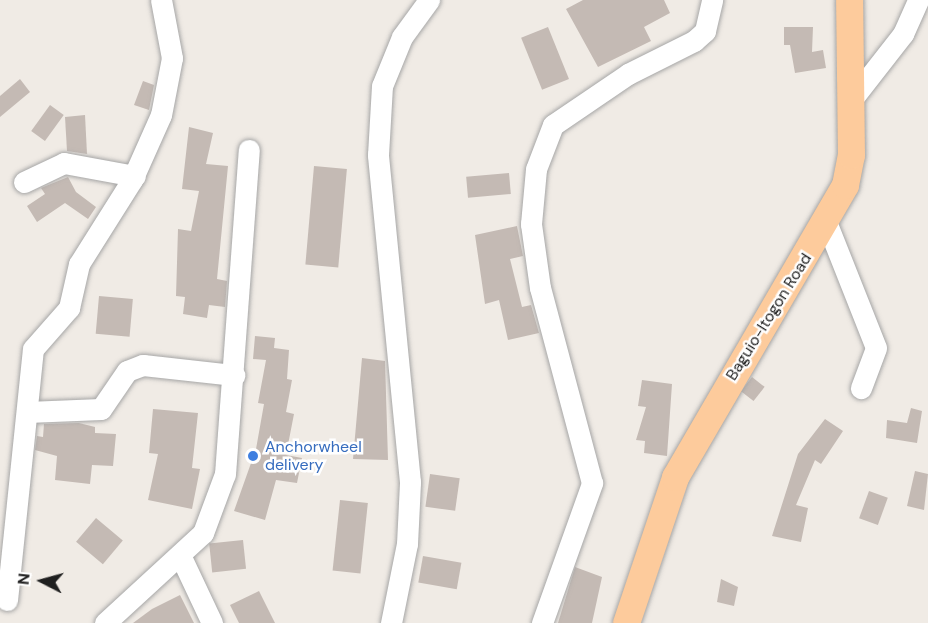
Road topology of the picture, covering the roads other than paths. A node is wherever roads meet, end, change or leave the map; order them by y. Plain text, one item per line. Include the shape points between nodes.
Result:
1 (161, 0) edge
2 (712, 0) edge
3 (849, 0) edge
4 (918, 0) edge
5 (424, 1) edge
6 (849, 103) junction
7 (249, 150) dead end
8 (135, 176) junction
9 (24, 182) dead end
10 (827, 224) junction
11 (234, 375) junction
12 (861, 388) dead end
13 (27, 412) junction
14 (181, 557) junction
15 (7, 600) dead end
16 (105, 623) edge
17 (212, 623) edge
18 (391, 623) edge
19 (542, 623) edge
20 (626, 623) edge

1 - 8 street via 172,76
2 - 19 street via 705,31 694,41 628,74 553,125 536,169 531,224 540,288 592,483
3 - 6 main road, Baguio-Itogon Road
4 - 6 street via 903,34
5 - 18 street via 382,86 378,155 410,482 406,544
6 - 10 main road, Baguio-Itogon Road via 851,155
7 - 11 street
8 - 9 street via 64,163
8 - 13 street via 79,264 62,320 36,342
10 - 12 street via 876,348
10 - 20 main road, Baguio-Itogon Road via 753,338 675,477
11 - 13 street via 143,365 127,371 101,410
11 - 14 street via 225,474 203,533
13 - 15 street
14 - 16 street via 116,608
14 - 17 street

